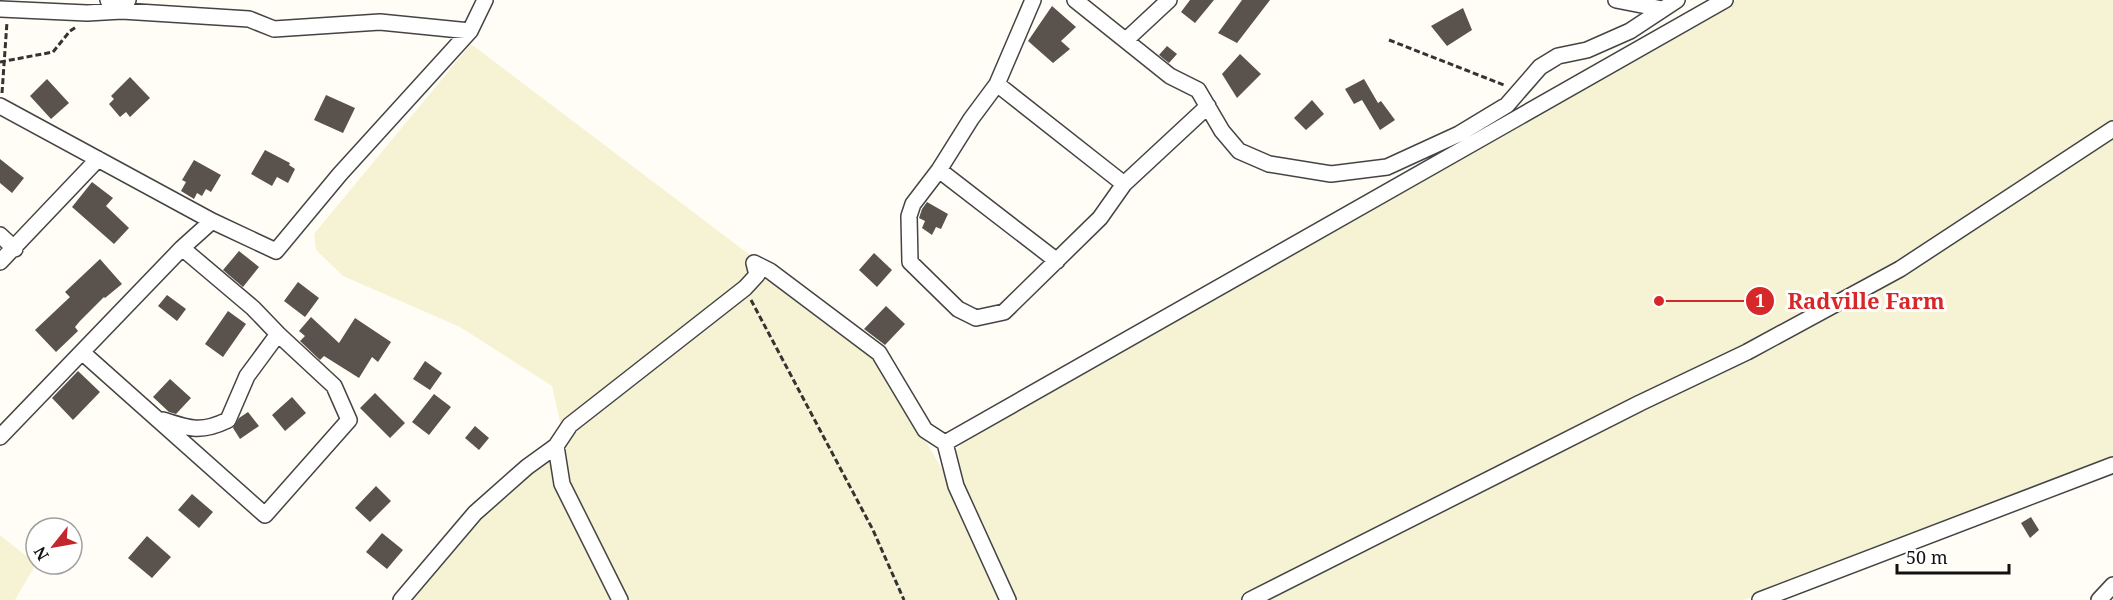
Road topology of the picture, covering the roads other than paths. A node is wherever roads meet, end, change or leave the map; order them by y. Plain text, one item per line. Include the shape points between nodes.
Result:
1 (108, 0) edge
2 (485, 0) edge
3 (1033, 0) edge
4 (1076, 0) edge
5 (1169, 0) edge
6 (1616, 0) edge
7 (1677, 0) edge
8 (1725, 0) edge
9 (5, 6) edge
10 (125, 6) edge
11 (1662, 9) junction
12 (470, 31) junction
13 (1126, 40) junction
14 (997, 84) junction
15 (0, 106) edge
16 (1208, 106) junction
17 (2113, 129) edge
18 (98, 159) junction
19 (939, 170) junction
20 (1124, 184) junction
21 (212, 221) junction
22 (0, 235) edge
23 (182, 248) junction
24 (15, 249) junction
25 (1057, 261) junction
26 (0, 262) edge
27 (278, 334) junction
28 (83, 353) junction
29 (154, 416) junction
30 (0, 437) edge
31 (945, 443) junction
32 (556, 446) junction
33 (2113, 465) edge
34 (2113, 585) edge
35 (401, 600) edge
36 (620, 600) edge
37 (1008, 600) edge
38 (1250, 600) edge
39 (1760, 600) edge
40 (2099, 600) edge

1 - 10 street
2 - 12 street
3 - 14 street
4 - 13 street
5 - 13 street
6 - 11 street
7 - 11 street
8 - 31 street
9 - 10 street via 87,13
10 - 12 street via 249,20 274,29 380,22
11 - 16 street via 1630,31 1587,50 1558,56 1540,67 1508,105 1459,134 1387,167 1331,174 1269,164 1239,151
12 - 21 street via 276,251
13 - 16 street via 1170,76 1198,90
14 - 19 street
14 - 20 street
15 - 18 street
16 - 20 street
17 - 38 street via 1900,269 1747,352
18 - 21 street
18 - 24 street
19 - 25 street
19 - 25 street via 913,204 909,216 910,262 958,309 976,318 1004,312
20 - 25 street via 1100,218
21 - 23 street
22 - 24 street
23 - 27 street
23 - 28 street
24 - 26 street
27 - 29 street via 247,376 228,420 211,428 188,429
27 - 29 street via 334,386 349,420 265,515
28 - 29 street
28 - 30 street
31 - 32 street via 925,430 879,353 754,263 757,275 745,288 570,425
31 - 37 street via 956,486
32 - 35 street via 475,513
32 - 36 street via 562,484
33 - 39 street
34 - 40 street

